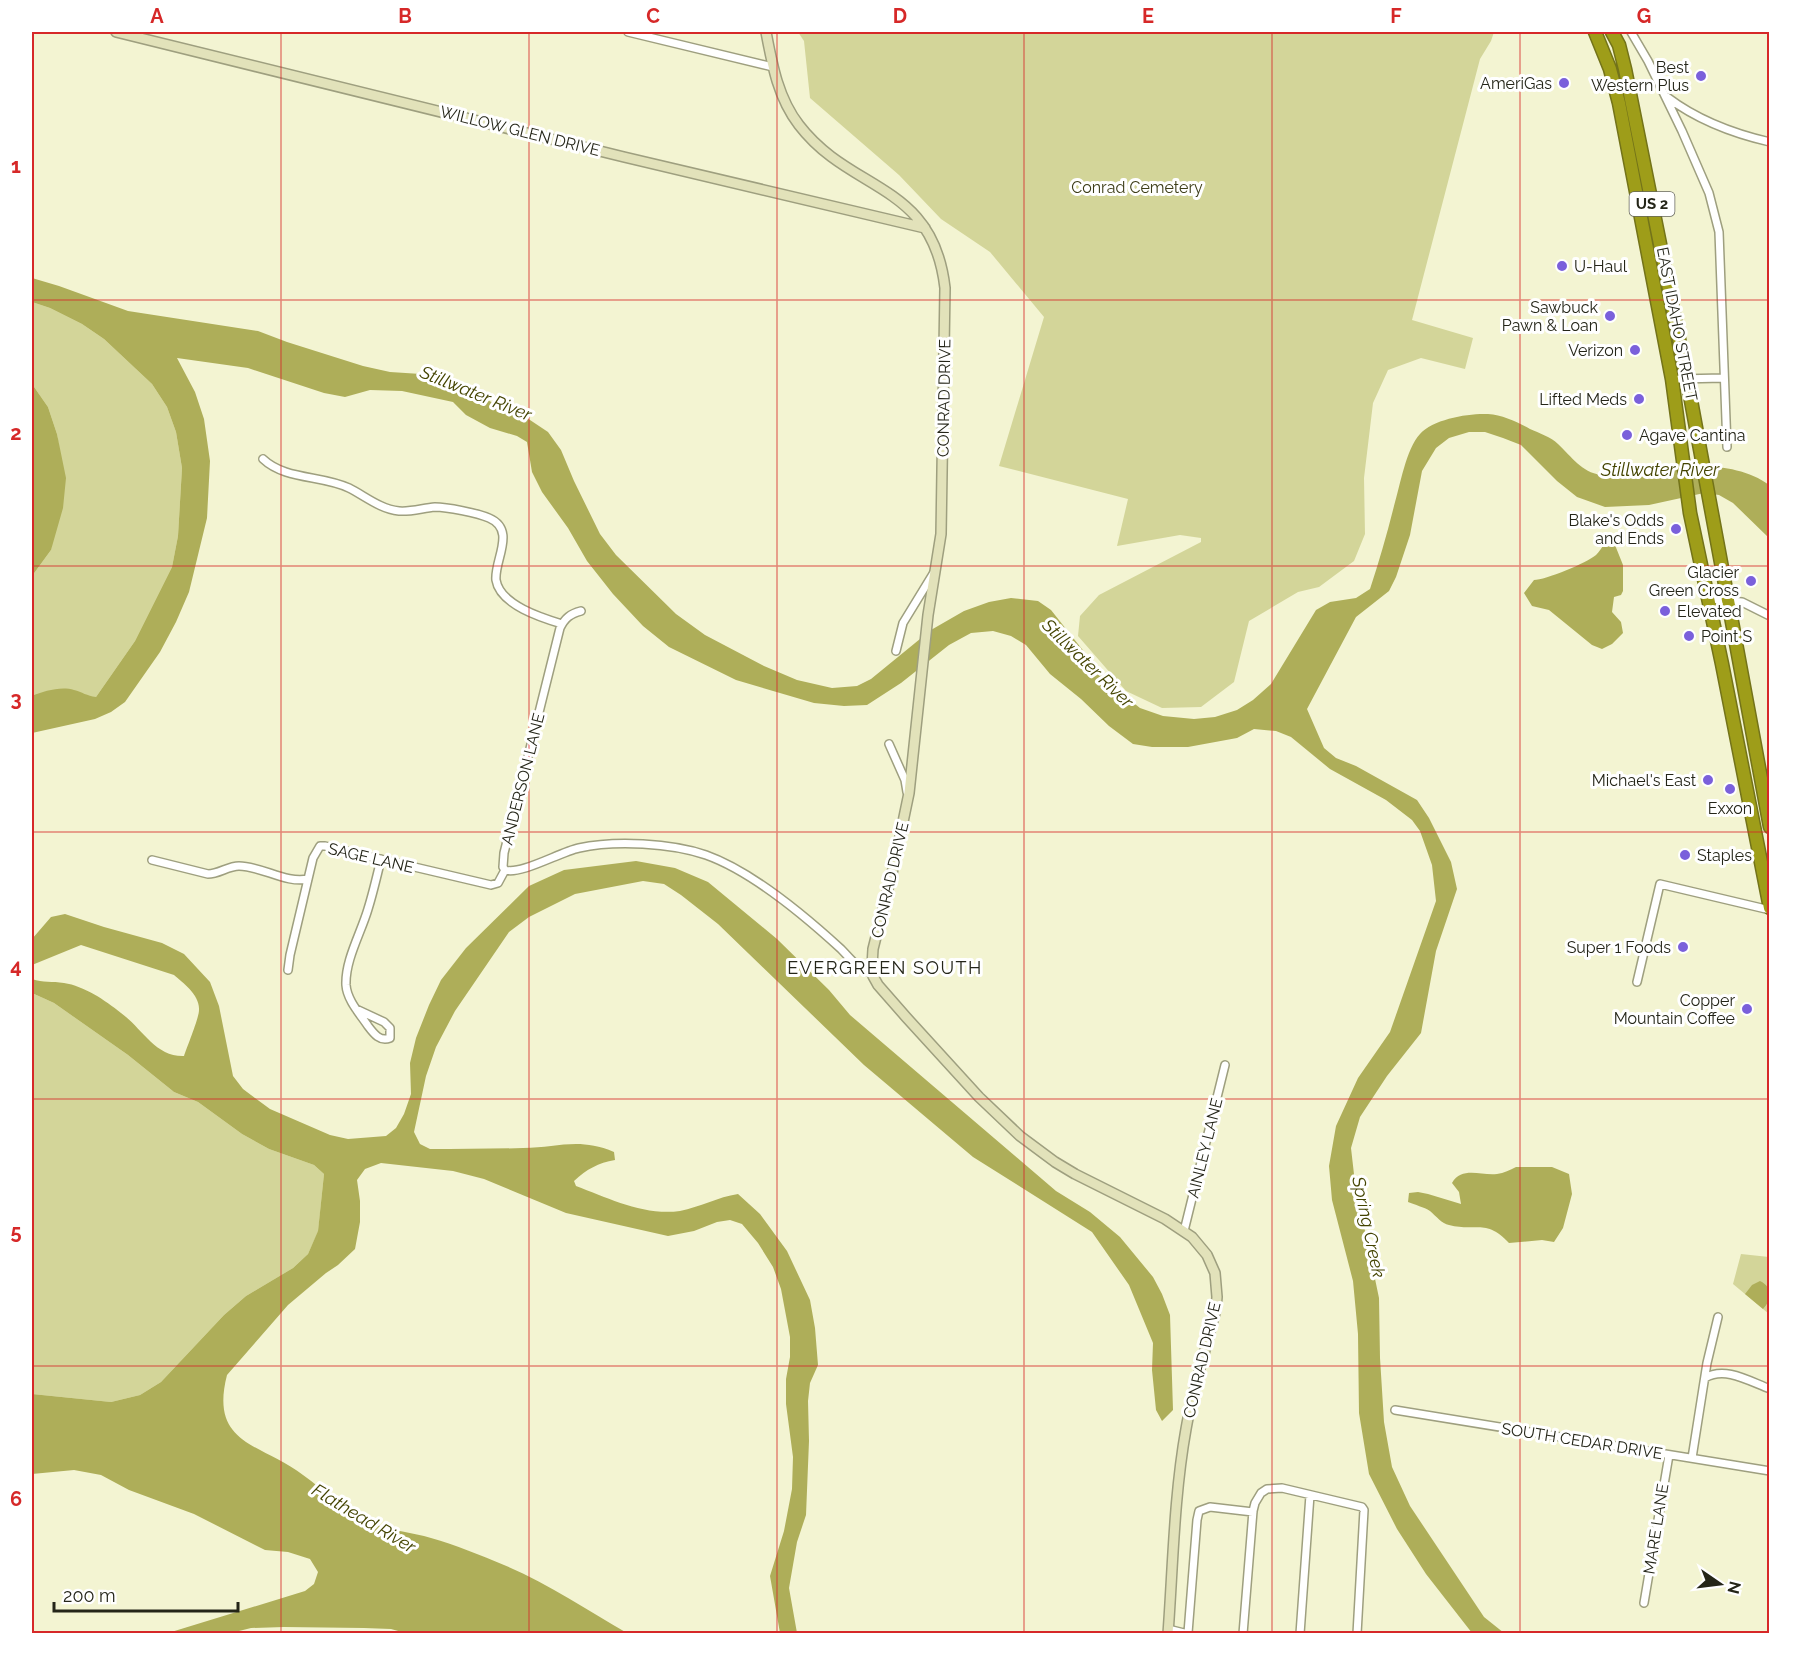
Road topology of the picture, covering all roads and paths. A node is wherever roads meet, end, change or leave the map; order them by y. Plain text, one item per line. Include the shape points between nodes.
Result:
1 (116, 32) edge
2 (628, 32) edge
3 (766, 32) edge
4 (1595, 32) edge
5 (1612, 32) edge
6 (1630, 32) edge
7 (1619, 45) junction
8 (773, 67) junction
9 (1662, 91) junction
10 (1770, 142) edge
11 (925, 228) junction
12 (1645, 242) junction
13 (1678, 336) junction
14 (1723, 378) junction
15 (1679, 379) junction
16 (1727, 447) dead end
17 (263, 459) dead end
18 (939, 554) junction
19 (1708, 599) junction
20 (1728, 601) junction
21 (581, 611) dead end
22 (1770, 616) edge
23 (562, 624) junction
24 (896, 651) dead end
25 (890, 744) dead end
26 (908, 800) junction
27 (1770, 827) edge
28 (381, 859) junction
29 (152, 860) dead end
30 (506, 870) junction
31 (308, 879) junction
32 (1770, 909) edge
33 (288, 970) dead end
34 (873, 973) junction
35 (1636, 982) dead end
36 (356, 1009) junction
37 (1225, 1065) dead end
38 (1184, 1231) junction
39 (1718, 1317) dead end
40 (1705, 1378) junction
41 (1770, 1389) edge
42 (1395, 1410) dead end
43 (1669, 1455) junction
44 (1692, 1458) junction
45 (1770, 1471) edge
46 (1310, 1495) junction
47 (1252, 1512) junction
48 (1644, 1603) dead end
49 (1168, 1631) edge
50 (1188, 1633) edge
51 (1243, 1634) edge
52 (1300, 1634) edge
53 (1357, 1634) edge

1 - 11 main road, WILLOW GLEN DRIVE
2 - 8 street
3 - 8 main road, CONRAD DRIVE
4 - 12 highway, EAST IDAHO STREET / US 2 via 1615,86
5 - 7 highway, EAST IDAHO STREET / US 2
6 - 7 street
6 - 9 street
7 - 13 highway, EAST IDAHO STREET / US 2
8 - 11 main road, CONRAD DRIVE via 782,97 807,135 830,156 900,201
9 - 10 street via 1668,99 1696,114 1748,137
9 - 14 street via 1709,193 1719,232
11 - 18 main road, CONRAD DRIVE via 940,258 945,288
12 - 13 highway via 1668,319
12 - 15 highway, EAST IDAHO STREET / US 2
13 - 15 highway, EAST IDAHO STREET / US 2
14 - 15 street
14 - 16 street
15 - 19 highway, EAST IDAHO STREET / US 2 via 1690,513
15 - 20 highway, EAST IDAHO STREET / US 2 via 1699,450
17 - 23 street via 276,469 348,488 396,511 439,507 489,518 501,527 503,535 496,581 502,592 532,614
18 - 24 street via 927,585 903,623
18 - 26 main road, CONRAD DRIVE via 928,615
19 - 20 street
19 - 32 highway, EAST IDAHO STREET / US 2
20 - 22 street via 1742,602
20 - 27 highway, EAST IDAHO STREET / US 2
21 - 23 street via 571,614
23 - 30 street, ANDERSON LANE via 504,853
25 - 26 street via 905,780
26 - 34 main road, CONRAD DRIVE via 873,949
28 - 30 street, SAGE LANE via 491,885 498,883
28 - 31 street, SAGE LANE via 320,846
28 - 36 street via 348,971 346,986
29 - 31 street via 208,874 241,866 292,879
30 - 34 street, ANDERSON LANE via 517,871 568,850 609,843 695,852 724,863 759,884 864,971
31 - 33 street, SAGE LANE
32 - 35 street via 1660,884
34 - 38 main road, CONRAD DRIVE via 878,985 906,1017 1020,1136 1075,1174
36 - 36 street via 380,1039 390,1038 390,1028 384,1022
37 - 38 street, AINLEY LANE
38 - 49 main road, CONRAD DRIVE via 1207,1255 1215,1273 1217,1297 1186,1432
39 - 40 street
40 - 41 street via 1730,1374
40 - 44 street
42 - 43 street, SOUTH CEDAR DRIVE
43 - 44 street, SOUTH CEDAR DRIVE
43 - 48 street, MARE LANE
44 - 45 street, SOUTH CEDAR DRIVE
46 - 47 street via 1282,1488 1267,1489 1258,1497
46 - 52 street
46 - 53 street via 1364,1510
47 - 50 street via 1210,1507 1199,1511
47 - 51 street
49 - 50 street

